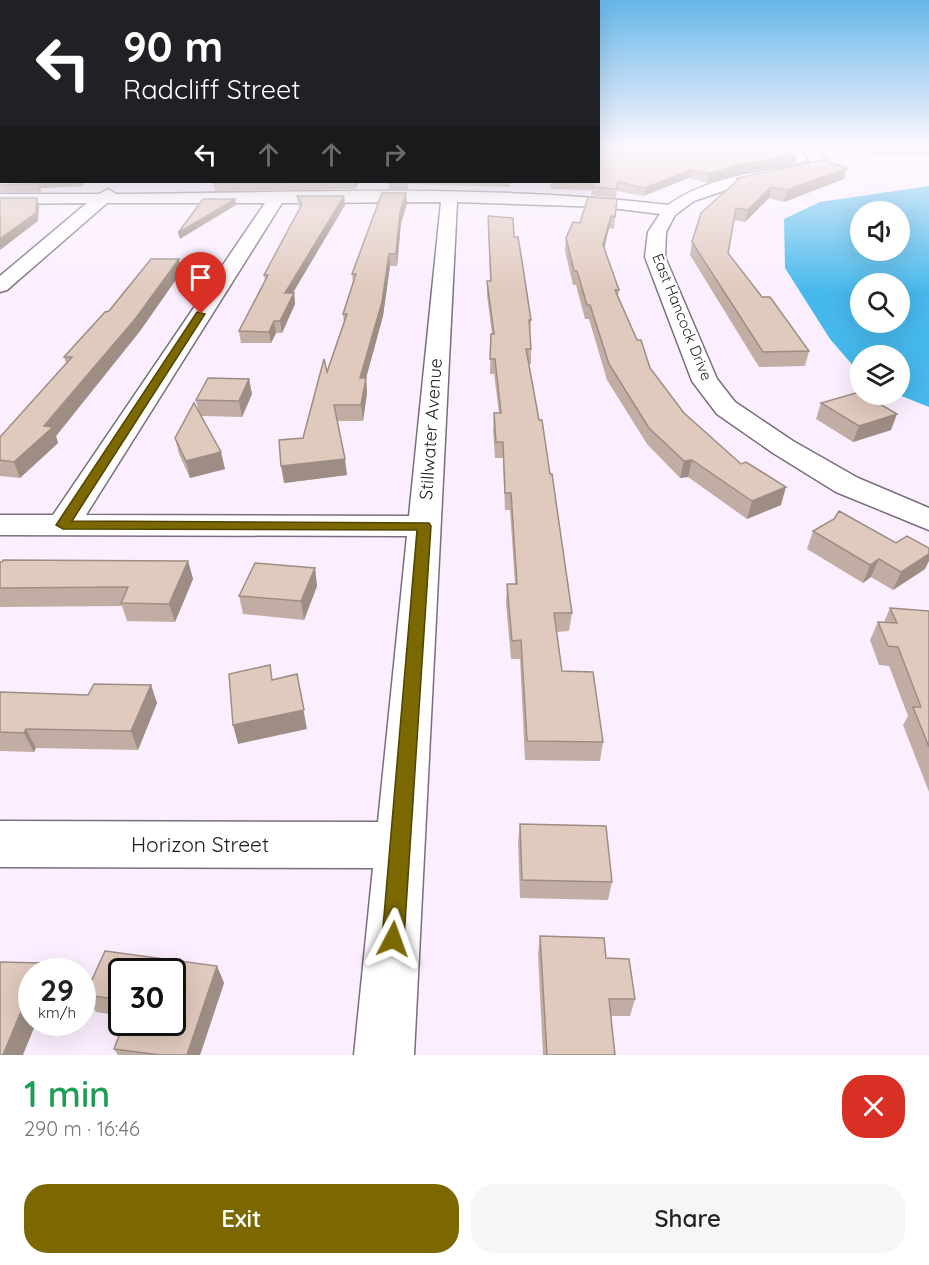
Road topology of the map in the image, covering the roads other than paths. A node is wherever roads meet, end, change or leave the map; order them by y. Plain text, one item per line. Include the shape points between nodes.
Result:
1 (107, 195) edge
2 (695, 195) edge
3 (449, 198) junction
4 (0, 199) edge
5 (102, 199) junction
6 (276, 199) junction
7 (670, 210) junction
8 (0, 286) edge
9 (929, 520) edge
10 (0, 525) edge
11 (63, 525) junction
12 (424, 526) junction
13 (0, 844) edge
14 (400, 846) junction
15 (384, 1055) edge

1 - 5 street
2 - 7 street, East Hancock Drive
3 - 6 street
3 - 7 street via 603,202
3 - 12 street, Stillwater Avenue
4 - 5 street
5 - 6 street
5 - 8 street
6 - 11 street
7 - 9 street, East Hancock Drive via 657,226 655,256 705,381 726,408 847,485
10 - 11 street
11 - 12 street
12 - 14 street, Stillwater Avenue
13 - 14 street, Horizon Street
14 - 15 street, Stillwater Avenue

